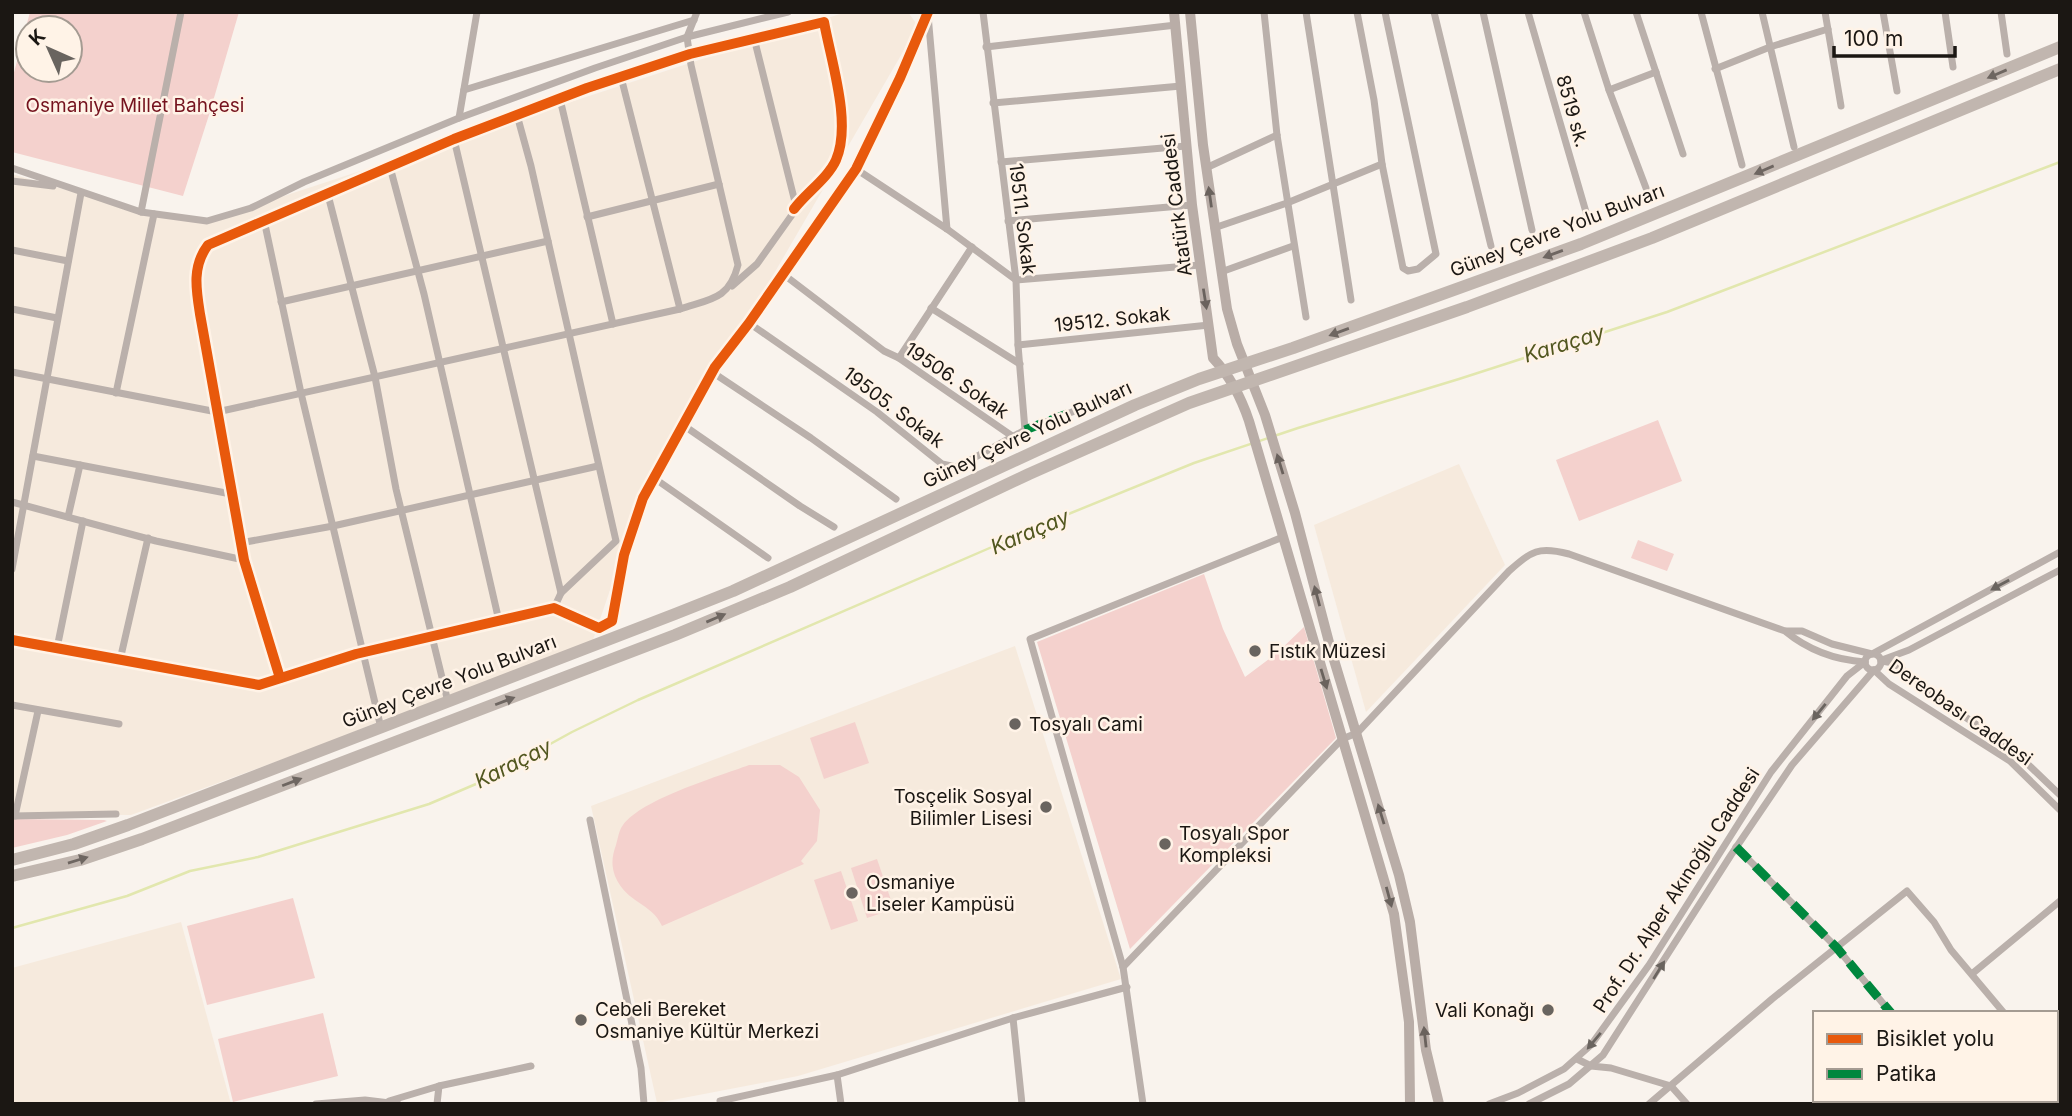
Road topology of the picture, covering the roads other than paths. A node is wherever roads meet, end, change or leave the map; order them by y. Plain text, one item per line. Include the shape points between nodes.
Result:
1 (181, 12) edge
2 (477, 12) edge
3 (788, 12) edge
4 (983, 12) edge
5 (1174, 12) edge
6 (1190, 12) edge
7 (1264, 12) edge
8 (1306, 12) edge
9 (1357, 12) edge
10 (1385, 12) edge
11 (1434, 12) edge
12 (1483, 12) edge
13 (1528, 12) edge
14 (1584, 12) edge
15 (1636, 12) edge
16 (1701, 12) edge
17 (1762, 12) edge
18 (1825, 12) edge
19 (1883, 12) edge
20 (1945, 12) edge
21 (2001, 12) edge
22 (928, 13) edge
23 (696, 16) edge
24 (1175, 25) junction
25 (1828, 29) junction
26 (687, 37) junction
27 (754, 38) junction
28 (986, 47) junction
29 (1770, 47) junction
30 (2060, 47) edge
31 (587, 52) junction
32 (690, 54) junction
33 (2007, 54) dead end
34 (1953, 67) dead end
35 (590, 69) junction
36 (1716, 69) junction
37 (2060, 69) edge
38 (1656, 72) junction
39 (621, 76) junction
40 (1181, 86) junction
41 (464, 90) junction
42 (1609, 90) junction
43 (1897, 91) dead end
44 (560, 99) junction
45 (993, 103) junction
46 (1842, 106) dead end
47 (517, 115) junction
48 (459, 118) junction
49 (1277, 135) junction
50 (454, 139) junction
51 (1186, 146) junction
52 (1794, 147) dead end
53 (1682, 154) dead end
54 (1001, 162) junction
55 (1382, 164) junction
56 (1742, 165) dead end
57 (12, 167) edge
58 (390, 167) junction
59 (1206, 168) junction
60 (856, 169) junction
61 (12, 181) edge
62 (719, 184) junction
63 (1332, 185) junction
64 (67, 188) junction
65 (1646, 188) dead end
66 (81, 193) junction
67 (328, 195) junction
68 (653, 201) junction
69 (1287, 203) junction
70 (1192, 205) junction
71 (794, 209) junction
72 (141, 212) junction
73 (154, 214) junction
74 (587, 217) junction
75 (1588, 219) dead end
76 (264, 220) junction
77 (1008, 221) junction
78 (1214, 228) junction
79 (947, 229) junction
80 (1532, 230) dead end
81 (548, 241) junction
82 (1293, 246) junction
83 (1490, 246) dead end
84 (972, 247) junction
85 (12, 250) edge
86 (483, 257) junction
87 (68, 261) junction
88 (1200, 265) junction
89 (417, 272) junction
90 (1221, 272) junction
91 (783, 274) junction
92 (1016, 280) junction
93 (351, 287) junction
94 (722, 295) junction
95 (1351, 300) dead end
96 (281, 302) junction
97 (931, 308) junction
98 (12, 309) edge
99 (680, 309) junction
100 (1306, 317) dead end
101 (57, 318) junction
102 (613, 324) junction
103 (749, 324) junction
104 (1209, 326) junction
105 (568, 334) junction
106 (1018, 345) junction
107 (502, 349) junction
108 (899, 358) junction
109 (440, 363) junction
110 (1244, 363) junction
111 (1020, 364) junction
112 (1224, 370) junction
113 (12, 372) edge
114 (712, 372) junction
115 (375, 377) junction
116 (46, 379) junction
117 (1253, 382) junction
118 (1234, 387) junction
119 (116, 393) junction
120 (301, 393) junction
121 (1114, 396) dead end
122 (217, 412) junction
123 (683, 425) junction
124 (1025, 430) junction
125 (1012, 436) junction
126 (33, 456) junction
127 (80, 465) junction
128 (598, 466) junction
129 (654, 478) junction
130 (535, 480) junction
131 (232, 494) junction
132 (471, 495) junction
133 (896, 499) dead end
134 (12, 502) edge
135 (24, 505) junction
136 (402, 511) junction
137 (68, 517) junction
138 (83, 521) junction
139 (333, 526) junction
140 (834, 527) dead end
141 (1283, 537) junction
142 (148, 538) junction
143 (240, 543) junction
144 (2060, 552) edge
145 (768, 558) dead end
146 (244, 560) junction
147 (12, 567) edge
148 (2060, 570) edge
149 (561, 593) junction
150 (554, 608) junction
151 (499, 621) junction
152 (1785, 631) junction
153 (432, 636) junction
154 (12, 640) edge
155 (57, 648) junction
156 (364, 653) junction
157 (1871, 654) junction
158 (1899, 654) junction
159 (120, 660) junction
160 (1844, 660) junction
161 (1881, 661) junction
162 (1865, 662) junction
163 (1894, 663) junction
164 (1876, 673) junction
165 (1847, 676) junction
166 (280, 678) junction
167 (448, 702) junction
168 (12, 705) edge
169 (38, 711) junction
170 (119, 724) dead end
171 (381, 728) junction
172 (1357, 733) junction
173 (1342, 739) junction
174 (2060, 795) edge
175 (2060, 810) edge
176 (116, 814) dead end
177 (13, 816) edge
178 (590, 820) dead end
179 (1736, 847) junction
180 (12, 860) edge
181 (12, 876) edge
182 (2060, 901) edge
183 (1837, 948) junction
184 (1123, 967) junction
185 (1973, 973) junction
186 (1127, 987) junction
187 (1889, 1011) edge
188 (2002, 1011) edge
189 (1013, 1018) junction
190 (1577, 1059) junction
191 (531, 1066) dead end
192 (1591, 1066) junction
193 (837, 1075) junction
194 (439, 1086) junction
195 (1671, 1086) junction
196 (1438, 1100) edge
197 (720, 1101) dead end
198 (385, 1102) junction
199 (316, 1104) edge
200 (398, 1104) edge
201 (437, 1104) edge
202 (644, 1104) edge
203 (841, 1104) edge
204 (1022, 1104) edge
205 (1143, 1104) edge
206 (1410, 1104) edge
207 (1446, 1104) edge
208 (1489, 1104) edge
209 (1530, 1104) edge
210 (1649, 1104) edge
211 (1687, 1104) edge

1 - 72 street
2 - 41 street
3 - 26 street
4 - 28 street, 19511. Sokak
5 - 24 street, Atatürk Caddesi
6 - 59 street, Atatürk Caddesi
7 - 49 street
8 - 63 street
9 - 55 street
10 - 55 street via 1436,254 1418,269 1403,268
11 - 83 street
12 - 80 street
13 - 75 street, 8519 sk.
14 - 42 street
15 - 38 street
16 - 36 street
17 - 29 street
18 - 25 street
19 - 43 street
20 - 34 street
21 - 33 street
22 - 60 street
22 - 79 street
23 - 26 street
23 - 31 street
24 - 28 street
24 - 40 street, Atatürk Caddesi
25 - 29 street
25 - 46 street
26 - 32 street
26 - 35 street
27 - 32 street
27 - 71 street
27 - 71 street via 824,22 843,121 842,139 836,160
28 - 45 street, 19511. Sokak
29 - 36 street
29 - 52 street
30 -> 110 highway, Güney Çevre Yolu Bulvarı via 1581,244
31 - 35 street
31 - 41 street
32 - 39 street
32 - 62 street
35 - 48 street
36 - 56 street
37 - 117 highway, Güney Çevre Yolu Bulvarı via 1652,238
38 - 42 street
38 - 53 street
39 - 44 street
39 - 68 street
40 - 45 street
40 - 51 street, Atatürk Caddesi
41 - 48 street
42 - 65 street
44 - 47 street
44 - 74 street
45 - 54 street, 19511. Sokak
47 - 50 street
47 - 81 street
48 - 73 street via 251,208 207,221
49 - 59 street
49 - 69 street
50 - 58 street
50 - 86 street
51 - 54 street
51 - 70 street, Atatürk Caddesi
54 - 77 street, 19511. Sokak
55 - 63 street
57 - 64 street
58 - 67 street
58 - 89 street
78 -> 59 street, Atatürk Caddesi
60 - 79 street
60 - 91 street
61 - 64 street
62 - 68 street
62 - 94 street via 738,265
63 - 69 street
63 - 95 street
64 - 66 street
66 - 72 street
66 - 87 street
67 - 76 street
67 - 93 street
68 - 74 street
68 - 99 street
69 - 78 street
69 - 82 street
70 - 77 street
70 - 88 street, Atatürk Caddesi
71 - 94 street via 757,264
72 - 73 street
73 - 119 street
74 - 102 street
76 - 96 street
76 - 122 street via 208,246 200,256 195,284
77 - 92 street, 19511. Sokak
78 - 90 street, Atatürk Caddesi
79 - 84 street
81 - 86 street
81 - 105 street
82 - 90 street
82 - 100 street
84 - 92 street
84 - 97 street
85 - 87 street
86 - 89 street
86 - 107 street
87 - 101 street
88 - 92 street
88 -> 104 street, Atatürk Caddesi
89 - 93 street
89 - 109 street
90 - 110 street, Atatürk Caddesi
91 - 103 street
91 - 108 street, 19506. Sokak
92 - 106 street, 19511. Sokak
93 - 96 street
93 - 115 street
94 - 99 street
96 - 120 street
97 - 108 street
97 - 111 street
98 - 101 street
99 - 102 street
101 - 116 street
102 - 105 street
103 - 114 street
103 - 125 street, 19505. Sokak via 860,399 942,464 961,466
104 - 106 street, 19512. Sokak
104 - 112 street, Atatürk Caddesi via 1213,358
105 - 107 street
105 - 128 street
106 - 111 street, 19511. Sokak
107 - 109 street
107 - 130 street
108 - 125 street, 19506. Sokak
109 - 115 street
109 - 132 street
110 - 112 highway, Güney Çevre Yolu Bulvarı
110 - 117 street, Atatürk Caddesi
111 - 124 street, 19511. Sokak
112 - 118 street, Atatürk Caddesi
112 - 167 highway, Güney Çevre Yolu Bulvarı via 1135,405 733,591
113 - 116 street
114 - 123 street
114 - 133 street
115 - 120 street
115 - 136 street
116 - 119 street
116 - 126 street
117 - 118 highway, Güney Çevre Yolu Bulvarı
172 -> 117 street, Atatürk Caddesi
118 - 141 street, Atatürk Caddesi via 1250,421
181 -> 118 highway, Güney Çevre Yolu Bulvarı via 142,839 676,635 790,587 1029,474
119 - 122 street
120 - 122 street
120 - 139 street
121 - 124 street, 19505. Sokak
122 - 131 street
123 - 129 street
123 - 140 street
124 - 125 street, 19505. Sokak
126 - 127 street
126 - 135 street
127 - 131 street
127 - 137 street
128 - 130 street
128 - 149 street via 616,541
129 - 145 street
129 - 150 street via 624,555 612,621 599,628
130 - 132 street
130 - 149 street
131 - 143 street
132 - 136 street
132 - 151 street
134 - 135 street
135 - 137 street
135 - 147 street
136 - 139 street
136 - 153 street
137 - 138 street
138 - 142 street
138 - 155 street
139 - 143 street
139 - 156 street
141 -> 173 street, Atatürk Caddesi
141 - 184 street via 1030,639
142 - 146 street
142 - 159 street
143 - 146 street
144 -> 157 street
146 - 166 street
148 - 158 street
149 - 150 street
150 - 151 street
151 - 153 street
152 - 157 street via 1802,631
152 - 160 street via 1798,642
152 - 172 street via 1569,554 1541,549 1509,571
153 - 156 street
153 - 167 street
154 - 155 street
155 - 159 street
156 - 166 street
156 - 171 street
157 - 161 street
157 - 162 street
158 - 161 street
158 - 163 street
159 - 166 street via 259,685
160 - 162 street
160 - 165 street
161 - 163 street, Dereobası Caddesi
161 - 164 street
162 - 164 street
162 - 165 street, Prof. Dr. Alper Akınoğlu Caddesi
163 - 174 street, Dereobası Caddesi via 2022,757
164 - 175 street, Dereobası Caddesi via 2010,761
164 - 179 street, Prof. Dr. Alper Akınoğlu Caddesi via 1866,678 1792,765
165 -> 190 street, Prof. Dr. Alper Akınoğlu Caddesi via 1771,772 1649,965
167 - 171 highway, Güney Çevre Yolu Bulvarı
168 - 169 street
169 - 170 street
169 - 177 street
171 - 180 highway, Güney Çevre Yolu Bulvarı via 95,837
172 - 173 street
196 -> 172 street, Atatürk Caddesi via 1426,1050 1410,922
173 - 184 street
173 -> 206 street, Atatürk Caddesi via 1394,914 1409,1022
176 - 177 street
178 - 202 street via 641,1068
179 - 183 street
192 -> 179 street, Prof. Dr. Alper Akınoğlu Caddesi via 1632,1012
182 - 185 street
183 - 185 street via 1907,891
183 - 187 street
183 - 195 street
184 - 186 street
185 - 188 street
186 - 189 street
186 - 205 street
189 - 193 street
189 - 204 street
190 - 192 street
190 - 208 street, Prof. Dr. Alper Akınoğlu Caddesi
191 - 194 street
192 - 195 street
192 - 209 street, Prof. Dr. Alper Akınoğlu Caddesi via 1569,1084
193 - 197 street
193 - 203 street
194 - 198 street
194 - 201 street
195 - 210 street
195 - 211 street
196 - 207 street
198 - 199 street
198 - 200 street

